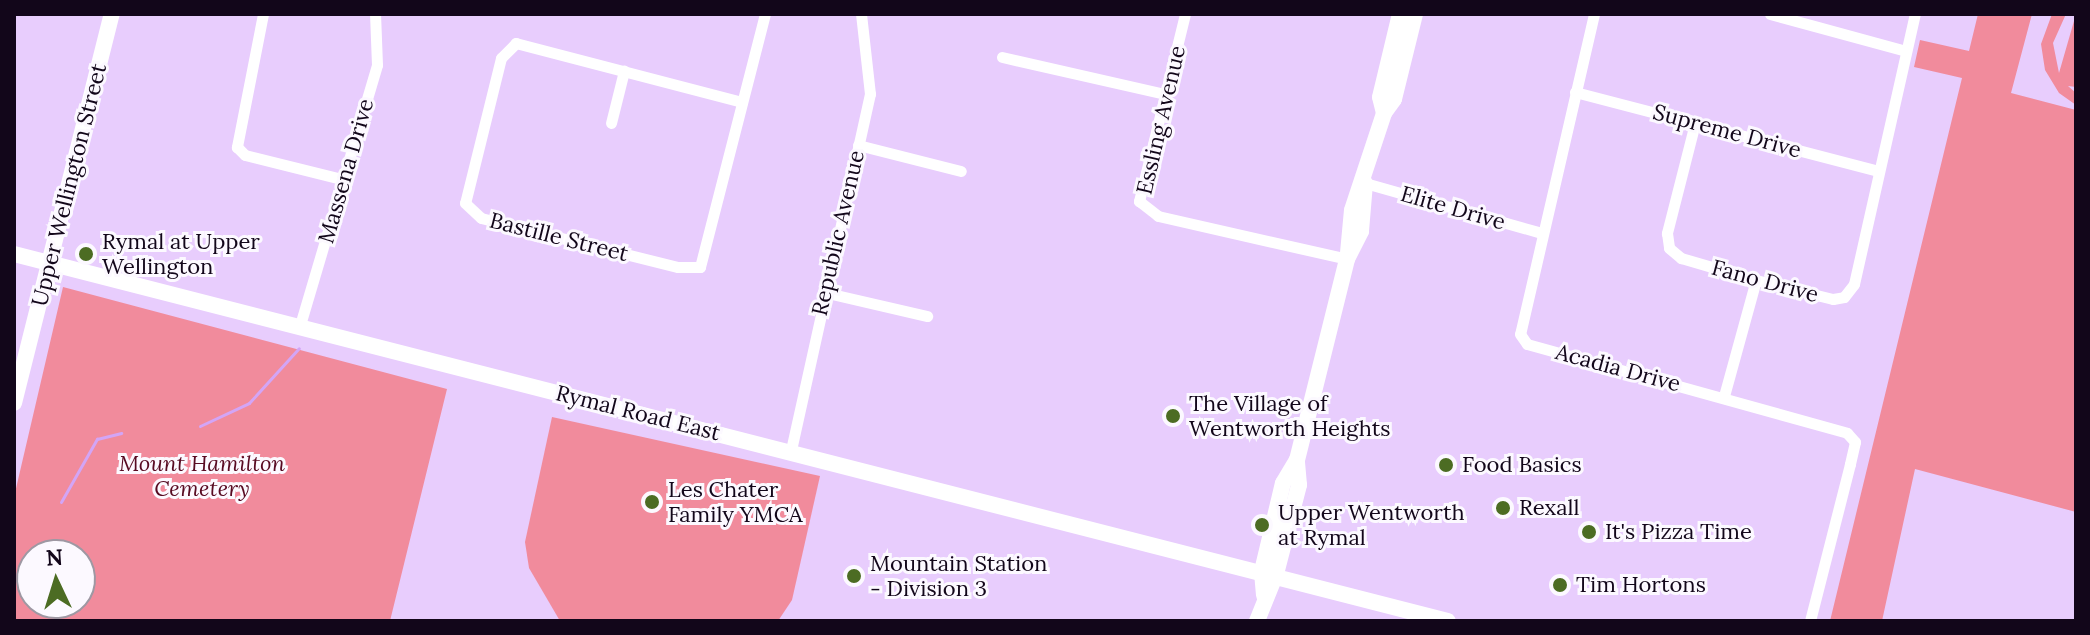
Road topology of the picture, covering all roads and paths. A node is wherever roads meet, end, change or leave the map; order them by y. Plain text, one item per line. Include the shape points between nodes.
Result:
1 (112, 14) edge
2 (263, 14) edge
3 (375, 14) edge
4 (765, 14) edge
5 (861, 14) edge
6 (1185, 14) edge
7 (1400, 14) edge
8 (1415, 14) edge
9 (1594, 14) edge
10 (1770, 14) edge
11 (1915, 14) edge
12 (1906, 51) junction
13 (1002, 57) dead end
14 (624, 71) junction
15 (1575, 92) junction
16 (1165, 94) junction
17 (742, 102) junction
18 (1384, 113) junction
19 (611, 123) dead end
20 (1695, 123) junction
21 (858, 145) junction
22 (961, 171) dead end
23 (1879, 171) junction
24 (345, 180) junction
25 (1365, 183) junction
26 (1542, 233) junction
27 (14, 254) edge
28 (1347, 259) junction
29 (50, 263) junction
30 (1756, 280) junction
31 (823, 292) junction
32 (927, 316) dead end
33 (300, 325) junction
34 (21, 348) edge
35 (1724, 396) junction
36 (14, 403) edge
37 (791, 450) junction
38 (1269, 572) junction
39 (1257, 621) edge
40 (1448, 621) edge
41 (1810, 621) edge

1 - 29 main road, Upper Wellington Street
2 - 24 street via 237,147 245,155
3 - 24 street, Massena Drive via 377,65
4 - 17 street, Bastille Street
5 - 21 street, Republic Avenue via 870,94
6 - 16 street, Essling Avenue
7 - 18 main road via 1380,97
8 - 18 main road via 1394,99
9 - 15 street, Acadia Drive
10 - 12 street
11 - 12 street, Fano Drive
12 - 23 street, Fano Drive
13 - 16 street
14 - 17 street, Bastille Street
14 - 17 street, Bastille Street via 529,45 516,43 506,49 465,196 472,214 678,267 700,267
14 - 19 street
15 - 20 street, Supreme Drive
15 - 26 street, Acadia Drive
16 - 28 street, Essling Avenue via 1141,191 1146,211
18 - 25 main road
20 - 23 street, Supreme Drive
20 - 30 street, Fano Drive via 1667,233 1669,248 1681,258
21 - 22 street
21 - 31 street, Republic Avenue
23 - 30 street, Fano Drive via 1854,284 1844,297 1833,299
24 - 33 street, Massena Drive
25 - 26 street, Elite Drive
25 - 28 main road via 1361,231
26 - 35 street, Acadia Drive via 1520,326 1527,344
27 - 29 main road, Rymal Road East
28 - 38 main road via 1297,460 1299,485
29 - 33 main road, Rymal Road East
29 - 34 main road, Upper Wellington Street
30 - 35 street
31 - 32 street
31 - 37 street, Republic Avenue
33 - 37 main road, Rymal Road East
34 - 36 main road, Upper Wellington Street
35 - 41 street, Acadia Drive via 1836,426 1855,442
37 - 38 main road, Rymal Road East
38 - 39 main road
38 - 40 main road, Rymal Road East

